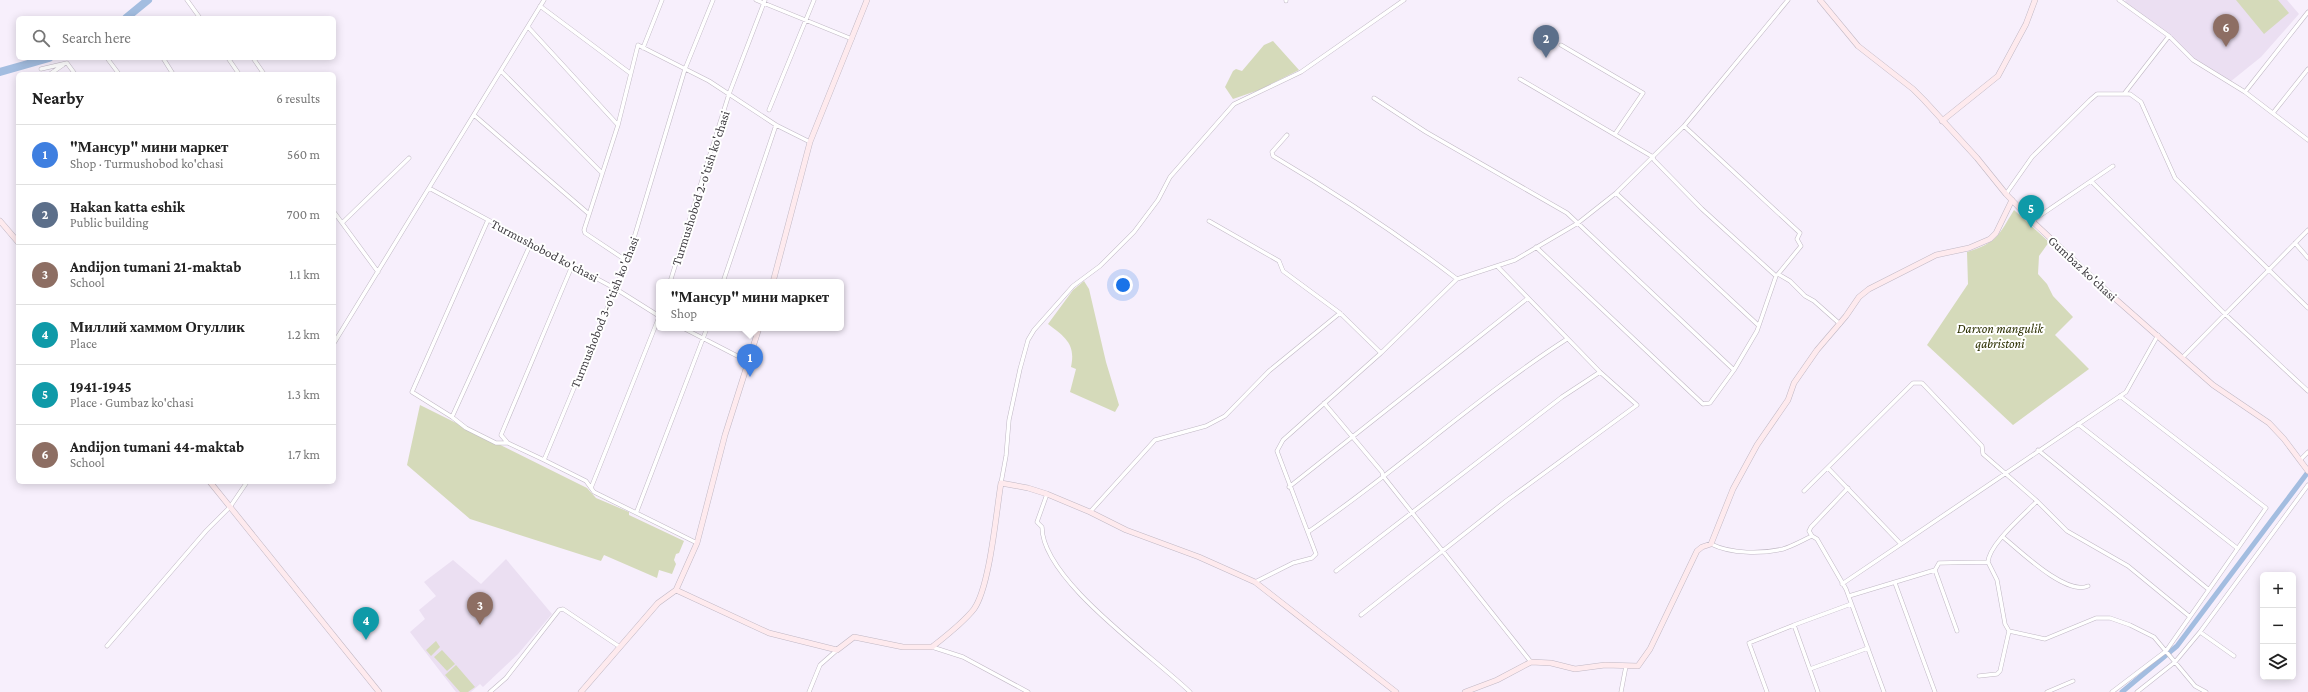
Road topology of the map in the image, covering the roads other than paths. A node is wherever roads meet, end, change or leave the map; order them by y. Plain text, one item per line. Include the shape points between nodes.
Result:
1 (187, 0) edge
2 (544, 0) edge
3 (662, 0) edge
4 (713, 0) edge
5 (756, 0) edge
6 (814, 0) edge
7 (867, 0) edge
8 (1404, 0) edge
9 (1788, 0) edge
10 (1820, 0) edge
11 (2035, 0) edge
12 (2119, 0) edge
13 (765, 2) edge
14 (540, 6) junction
15 (2308, 12) edge
16 (199, 16) edge
17 (806, 20) junction
18 (528, 27) junction
19 (2169, 36) junction
20 (852, 39) junction
21 (1561, 45) dead end
22 (643, 48) junction
23 (108, 60) edge
24 (164, 60) edge
25 (229, 60) edge
26 (254, 60) edge
27 (66, 64) junction
28 (41, 69) dead end
29 (685, 69) junction
30 (2308, 69) edge
31 (501, 71) junction
32 (53, 72) edge
33 (73, 72) edge
34 (117, 72) edge
35 (172, 72) edge
36 (238, 72) edge
37 (263, 72) edge
38 (630, 73) junction
39 (1520, 79) dead end
40 (2245, 92) junction
41 (730, 94) junction
42 (2124, 94) junction
43 (1374, 98) dead end
44 (770, 110) dead end
45 (2273, 113) junction
46 (474, 115) junction
47 (1942, 121) junction
48 (618, 125) junction
49 (776, 125) junction
50 (1684, 126) junction
51 (1287, 134) dead end
52 (1615, 134) junction
53 (2308, 140) edge
54 (810, 142) junction
55 (1653, 156) junction
56 (409, 158) dead end
57 (2113, 166) dead end
58 (602, 172) junction
59 (2091, 181) junction
60 (429, 188) junction
61 (1616, 193) junction
62 (2006, 194) junction
63 (2012, 200) junction
64 (589, 214) junction
65 (336, 215) edge
66 (0, 220) edge
67 (488, 220) junction
68 (1209, 221) dead end
69 (2032, 221) junction
70 (1578, 222) junction
71 (342, 223) junction
72 (2308, 230) edge
73 (16, 240) edge
74 (531, 243) junction
75 (2295, 243) junction
76 (1536, 247) junction
77 (2308, 258) edge
78 (627, 261) junction
79 (572, 266) junction
80 (1497, 266) junction
81 (2270, 270) junction
82 (378, 272) junction
83 (1777, 275) junction
84 (671, 279) edge
85 (724, 279) edge
86 (774, 279) edge
87 (1457, 279) junction
88 (616, 289) junction
89 (1528, 298) junction
90 (2308, 308) edge
91 (1340, 313) junction
92 (656, 314) edge
93 (2226, 315) junction
94 (656, 324) edge
95 (1840, 324) junction
96 (1758, 325) junction
97 (688, 331) edge
98 (706, 331) edge
99 (758, 331) edge
100 (2158, 335) junction
101 (1567, 338) junction
102 (703, 339) junction
103 (336, 340) edge
104 (1381, 353) junction
105 (2182, 358) junction
106 (749, 362) junction
107 (1734, 370) junction
108 (1600, 372) junction
109 (2308, 390) edge
110 (2120, 396) junction
111 (1324, 404) junction
112 (452, 417) junction
113 (2078, 424) junction
114 (1353, 437) junction
115 (508, 443) junction
116 (2038, 450) junction
117 (2308, 452) edge
118 (544, 460) junction
119 (2300, 460) junction
120 (1828, 468) junction
121 (2306, 469) edge
122 (2005, 472) junction
123 (1383, 476) junction
124 (1001, 483) junction
125 (212, 484) edge
126 (246, 484) edge
127 (2308, 485) edge
128 (1289, 487) junction
129 (591, 488) junction
130 (1848, 488) junction
131 (1804, 491) dead end
132 (1046, 494) junction
133 (2037, 501) junction
134 (230, 507) junction
135 (2266, 508) junction
136 (2270, 510) dead end
137 (637, 511) junction
138 (1090, 512) junction
139 (1412, 513) junction
140 (1308, 532) junction
141 (1812, 536) junction
142 (2003, 537) junction
143 (696, 543) junction
144 (1711, 544) junction
145 (1901, 544) junction
146 (2237, 548) junction
147 (1442, 551) junction
148 (1988, 562) junction
149 (1935, 570) junction
150 (1336, 571) dead end
151 (1255, 582) junction
152 (1895, 583) junction
153 (1842, 584) junction
154 (2088, 586) dead end
155 (2208, 589) junction
156 (676, 590) junction
157 (1849, 596) junction
158 (1851, 604) junction
159 (1361, 615) dead end
160 (2189, 616) junction
161 (1794, 625) junction
162 (1957, 631) dead end
163 (2009, 631) junction
164 (2200, 632) junction
165 (107, 646) dead end
166 (620, 647) junction
167 (932, 647) junction
168 (1868, 648) junction
169 (837, 650) junction
170 (2167, 652) junction
171 (2234, 656) dead end
172 (2174, 661) junction
173 (1531, 662) junction
174 (1626, 666) junction
175 (1810, 669) junction
176 (1979, 676) dead end
177 (2072, 681) dead end
178 (379, 692) edge
179 (490, 692) edge
180 (581, 692) edge
181 (809, 692) edge
182 (1028, 692) edge
183 (1190, 692) edge
184 (1396, 692) edge
185 (1465, 692) edge
186 (1621, 692) edge
187 (1767, 692) edge
188 (1818, 692) edge
189 (1884, 692) edge
190 (1935, 692) edge
191 (2047, 692) edge
192 (2112, 692) edge
193 (2137, 692) edge
194 (2206, 692) edge

1 - 16 street
2 - 14 street
3 - 22 street
4 - 29 street, Turmushobod 3-o'tish ko'chasi
5 - 13 street
6 - 17 street
7 - 20 street
8 - 124 street via 1301,72 1234,104 1170,177 1158,200 1134,232 1100,266 1073,286 1034,330 1028,340 1009,420
9 - 50 street
10 - 47 street, Gumbaz ko'chasi via 1858,46 1913,89
11 - 47 street via 2026,24 1998,76
12 - 19 street
13 - 17 street
13 - 41 street, Turmushobod 2-o'tish ko'chasi
14 - 18 street
14 - 38 street
15 - 40 street
17 - 20 street
17 - 44 street
18 - 31 street
18 - 48 street
19 - 40 street via 2193,60
19 - 42 street
20 - 54 street
21 - 52 street via 1643,93
22 - 29 street
22 - 38 street via 638,45
23 - 34 street
24 - 35 street
25 - 36 street
26 - 37 street
27 - 28 street
27 - 32 street
27 - 33 street
29 - 41 street
29 - 78 street, Turmushobod 3-o'tish ko'chasi
30 - 45 street
31 - 46 street
31 - 58 street
38 - 48 street
39 - 52 street
40 - 45 street
41 - 49 street
41 - 84 street, Turmushobod 2-o'tish ko'chasi
42 - 62 street via 2097,94 2032,157
42 - 81 street via 2130,94 2141,102 2175,178
43 - 70 street via 1426,132 1567,213
45 - 53 street
46 - 60 street
46 - 64 street
47 - 62 street, Gumbaz ko'chasi
48 - 58 street
49 - 54 street
49 - 85 street
50 - 55 street
50 - 83 street via 1800,233 1797,239 1801,246
51 - 87 street via 1272,152 1273,156 1400,236
52 - 55 street
54 - 86 street
55 - 61 street
55 - 83 street via 1702,209
56 - 71 street
57 - 59 street
58 - 64 street
59 - 69 street
59 - 93 street
60 - 67 street, Turmushobod ko'chasi
60 - 82 street
61 - 70 street
61 - 96 street
62 - 63 street, Gumbaz ko'chasi
63 - 69 street, Gumbaz ko'chasi
63 - 95 street via 1996,233 1990,239 1969,248 1936,255 1869,288 1859,297
64 - 78 street via 585,233
65 - 71 street
66 - 73 street
67 - 74 street, Turmushobod ko'chasi
67 - 112 street via 412,392
68 - 91 street via 1279,261 1284,271
69 - 100 street, Gumbaz ko'chasi
70 - 76 street
70 - 107 street
71 - 82 street
72 - 75 street
74 - 79 street, Turmushobod ko'chasi
74 - 112 street
75 - 77 street
75 - 81 street
76 - 80 street via 1515,260
76 - 107 street via 1703,404 1710,403
78 - 88 street, Turmushobod 3-o'tish ko'chasi
79 - 88 street, Turmushobod ko'chasi
79 - 115 street via 501,435
80 - 87 street
80 - 89 street
81 - 90 street
81 - 93 street
82 - 103 street
83 - 95 street
83 - 96 street
87 - 104 street
88 - 92 street, Turmushobod ko'chasi
88 - 118 street, Turmushobod 3-o'tish ko'chasi
89 - 101 street
89 - 114 street
91 - 104 street
91 - 138 street via 1269,371 1225,416 1206,426 1155,440
93 - 105 street
93 - 109 street
94 - 129 street
95 - 144 street via 1817,350 1794,383 1788,400 1757,445 1733,488
96 - 107 street via 1749,348
97 - 102 street
98 - 102 street
99 - 106 street
100 - 105 street, Gumbaz ko'chasi
100 - 110 street via 2126,392
101 - 108 street
101 - 123 street via 1529,363
102 - 106 street
102 - 137 street
104 - 111 street
105 - 119 street, Gumbaz ko'chasi via 2213,385 2269,423
106 - 143 street via 725,435
108 - 139 street via 1562,397
108 - 147 street via 1635,401 1636,406 1506,500
110 - 113 street
110 - 135 street
111 - 114 street
111 - 128 street via 1278,446 1277,452
112 - 115 street via 466,428 496,443
113 - 116 street
113 - 146 street
114 - 123 street
114 - 128 street
115 - 118 street
116 - 122 street
116 - 155 street
117 - 119 street
118 - 129 street via 586,481
119 - 121 street, Gumbaz ko'chasi
120 - 122 street via 1916,382 1926,386 1982,446 1983,454
120 - 130 street
120 - 131 street
122 - 133 street
122 - 145 street
123 - 139 street
123 - 140 street
124 - 132 street
124 - 167 street via 992,546 981,594 974,609
125 - 134 street
126 - 134 street
127 - 164 street
128 - 140 street
129 - 137 street via 594,492
130 - 141 street via 1811,527 1809,531
130 - 145 street
132 - 138 street
132 - 183 street via 1037,522 1042,527 1043,537 1052,556 1066,577 1101,616
133 - 142 street
133 - 160 street via 2067,531 2128,566
134 - 165 street via 206,531
134 - 178 street
135 - 136 street
135 - 146 street
137 - 143 street
138 - 151 street via 1126,530 1199,557
139 - 147 street
139 - 150 street
140 - 151 street via 1315,550 1314,557 1294,563
141 - 144 street via 1783,549 1762,551 1740,551
141 - 153 street via 1820,543
142 - 148 street via 1990,554
142 - 154 street via 2038,566 2067,585 2079,588
143 - 156 street
144 - 174 street via 1697,551 1642,662 1638,666
145 - 153 street
146 - 155 street
147 - 159 street
147 - 173 street
148 - 149 street via 1942,563
148 - 163 street via 1997,580 2005,624
149 - 152 street
149 - 162 street
151 - 184 street
152 - 157 street
152 - 190 street
153 - 157 street
155 - 160 street
156 - 166 street via 658,603
156 - 169 street via 769,632
157 - 158 street
158 - 161 street
158 - 168 street
160 - 170 street
161 - 175 street
161 - 187 street via 1749,643
163 - 170 street via 2046,639 2096,618 2110,618 2154,637
163 - 176 street via 2000,671
164 - 171 street
164 - 172 street
166 - 179 street via 562,609 559,610 506,678
166 - 180 street
167 - 169 street via 903,647 854,637
167 - 182 street via 963,657
168 - 175 street
168 - 189 street
169 - 181 street via 820,666
170 - 172 street
170 - 192 street
172 - 193 street
172 - 194 street via 2195,686
173 - 174 street via 1551,663 1575,669 1605,664
173 - 185 street via 1497,680
174 - 186 street
175 - 188 street
177 - 191 street

